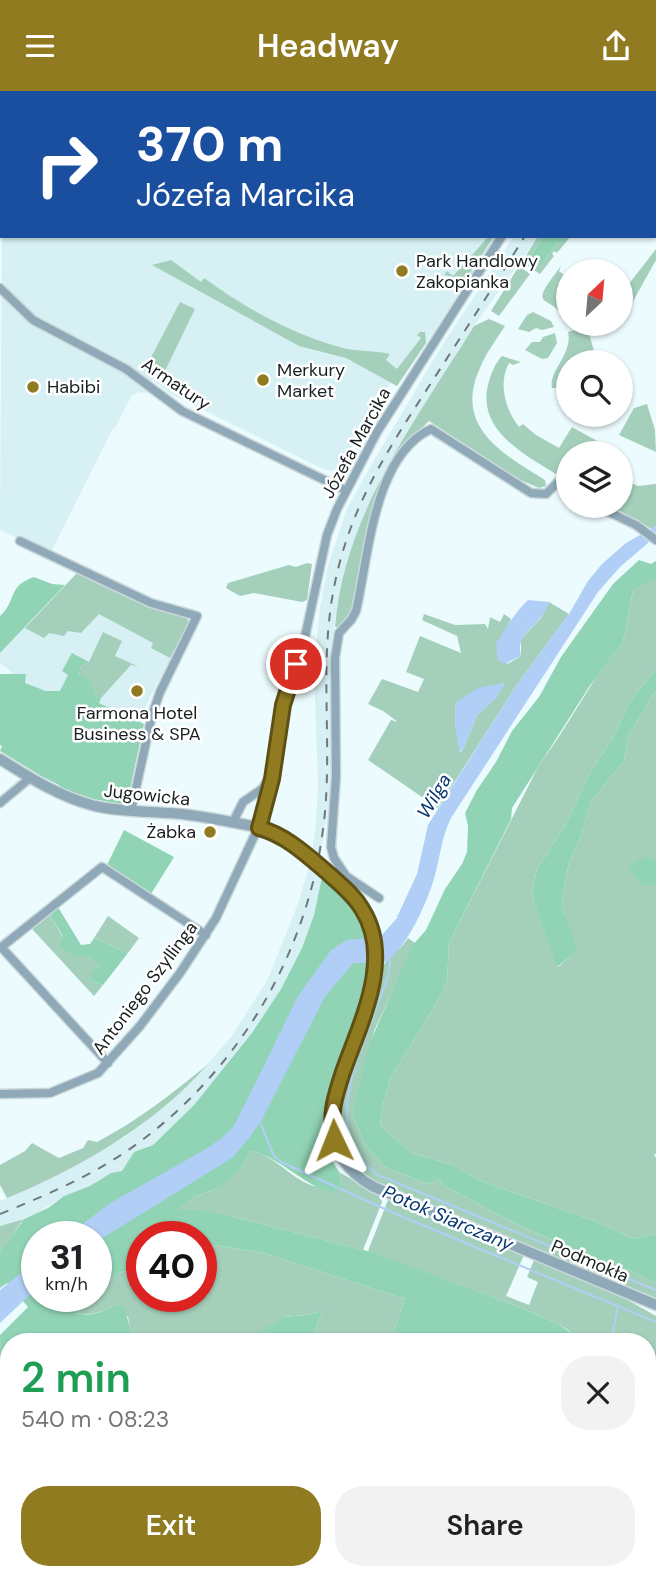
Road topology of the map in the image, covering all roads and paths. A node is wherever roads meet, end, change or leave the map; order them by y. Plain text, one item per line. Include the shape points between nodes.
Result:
1 (501, 238) edge
2 (0, 288) edge
3 (556, 484) edge
4 (345, 490) junction
5 (620, 518) edge
6 (656, 540) edge
7 (20, 541) dead end
8 (0, 759) edge
9 (273, 771) junction
10 (30, 778) junction
11 (257, 793) junction
12 (267, 802) junction
13 (0, 803) edge
14 (131, 811) junction
15 (233, 822) junction
16 (259, 828) junction
17 (342, 880) junction
18 (379, 898) dead end
19 (206, 935) junction
20 (1, 948) edge
21 (108, 1063) junction
22 (1, 1095) edge
23 (656, 1305) edge

1 - 4 street, Józefa Marcika
2 - 4 street, Armatury via 33,320 126,369 183,411
3 - 17 street via 546,494 531,493 431,429 402,453 379,499 356,611 337,640 331,847
4 - 9 street, Józefa Marcika via 327,535 303,646 283,705
5 - 6 street
7 - 14 street via 151,603 197,616 156,704
8 - 10 street, Jugowicka
9 - 11 street, Józefa Marcika
9 - 12 street, Józefa Marcika
10 - 13 street
10 - 14 street, Jugowicka via 83,802
11 - 12 street
11 - 15 street, Józefa Marcika via 243,802
12 - 16 street, Józefa Marcika
14 - 15 street, Jugowicka
15 - 16 street, Jugowicka
16 - 17 street, Podmokła via 293,844
16 - 19 street, Antoniego Szyllinga
17 - 18 street
17 - 23 street, Podmokła via 373,932 369,996 331,1115 336,1147 353,1173 381,1191
19 - 20 street via 102,867
19 - 21 street, Antoniego Szyllinga
20 - 21 street
21 - 22 street, Antoniego Szyllinga via 98,1073 62,1090

